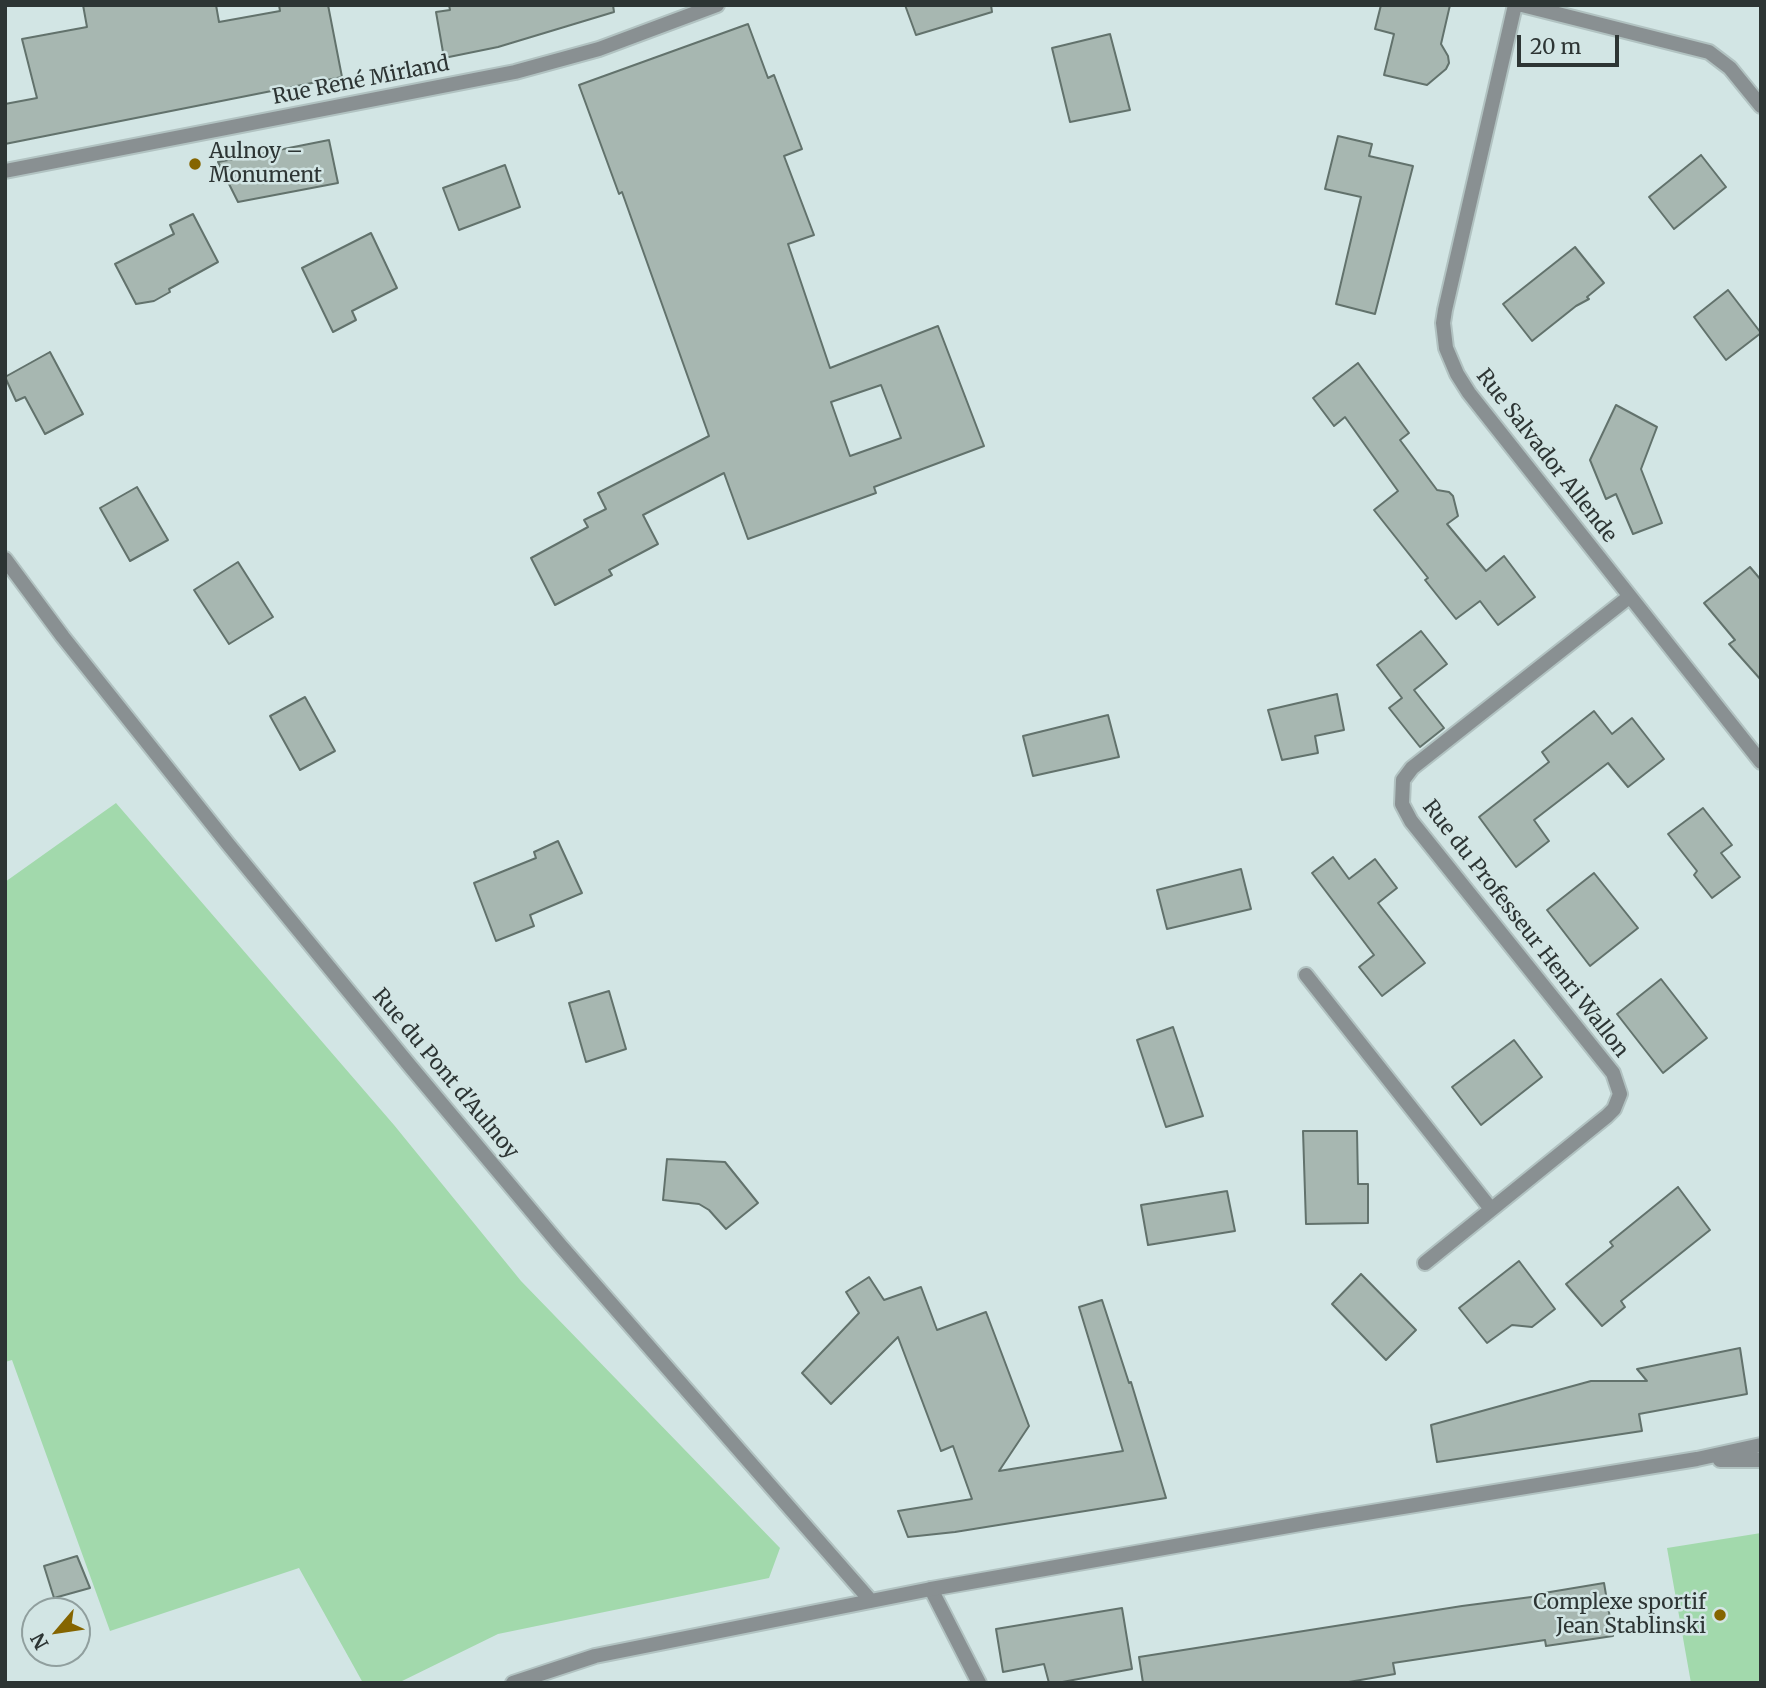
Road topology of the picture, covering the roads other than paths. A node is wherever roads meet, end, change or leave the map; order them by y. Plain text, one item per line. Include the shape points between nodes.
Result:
1 (717, 5) edge
2 (1515, 5) edge
3 (1521, 5) edge
4 (1761, 106) edge
5 (5, 171) edge
6 (5, 559) edge
7 (1629, 597) junction
8 (1761, 762) edge
9 (1306, 975) dead end
10 (1491, 1209) junction
11 (1425, 1263) dead end
12 (1761, 1445) edge
13 (1698, 1459) junction
14 (1761, 1460) edge
15 (931, 1589) junction
16 (871, 1601) junction
17 (513, 1683) edge
18 (979, 1683) edge

1 - 5 street, Rue René Mirland via 599,49 515,72
2 - 7 street, Rue Salvador Allende via 1445,310 1446,348 1462,383
3 - 4 street via 1709,52 1724,62
6 - 16 street, Rue du Pont d'Aulnoy via 219,833 403,1057
7 - 8 street, Rue Salvador Allende
7 - 10 street, Rue du Professeur Henri Wallon via 1412,768 1401,787 1402,804 1411,821 1619,1087 1618,1101 1608,1116
9 - 10 street
10 - 11 street, Rue du Professeur Henri Wallon
12 - 13 street
13 - 14 street
13 - 15 street
15 - 16 street
15 - 18 street
16 - 17 street via 595,1656

